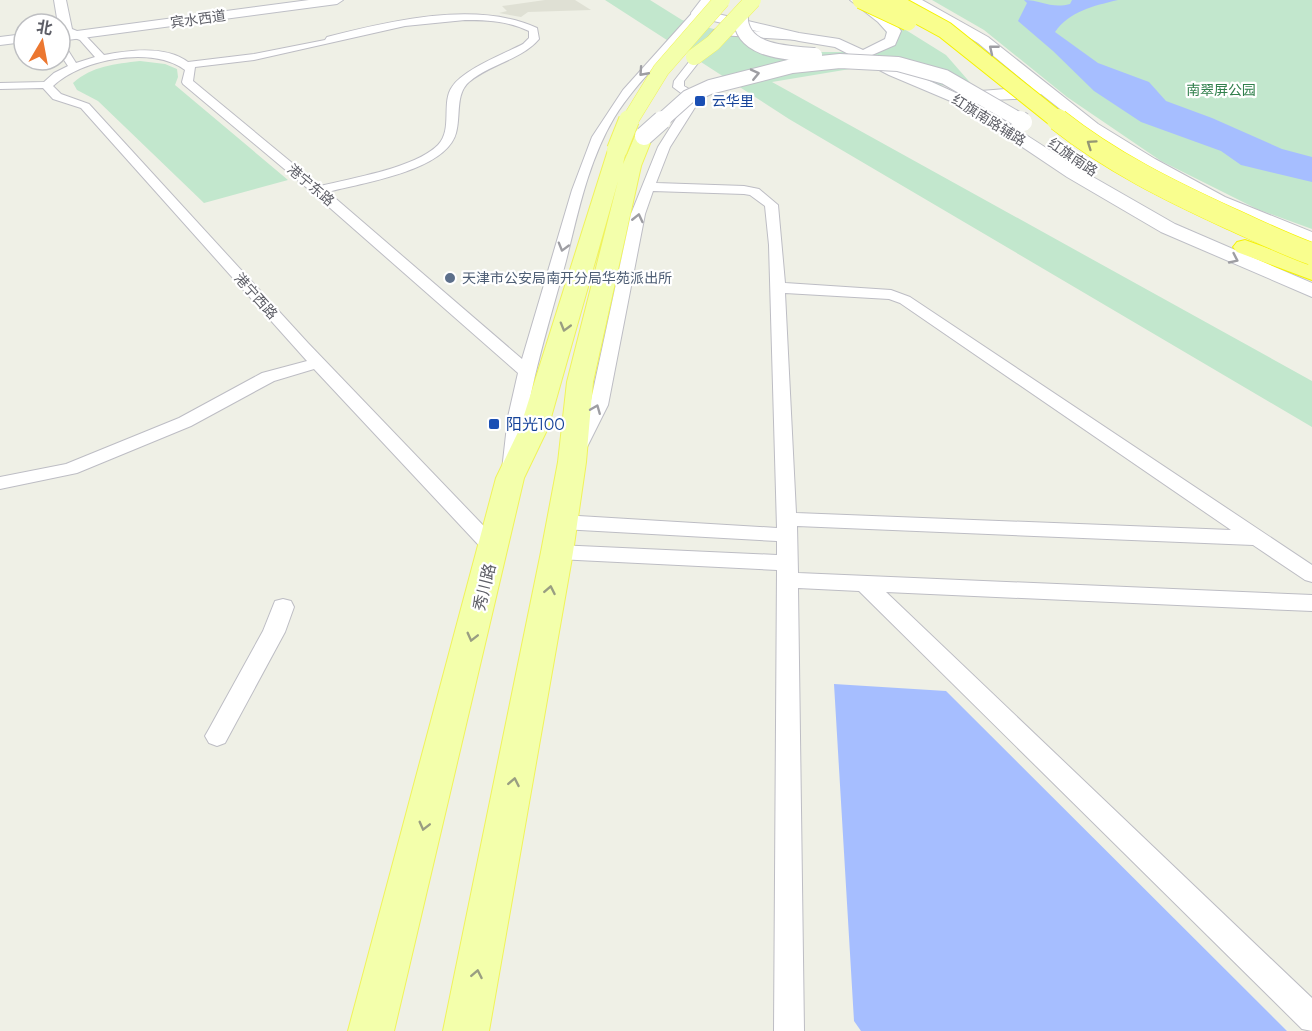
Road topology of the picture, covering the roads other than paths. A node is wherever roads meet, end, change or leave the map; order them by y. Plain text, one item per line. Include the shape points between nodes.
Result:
1 (314, 0) edge
2 (337, 0) edge
3 (708, 0) edge
4 (722, 0) edge
5 (856, 0) edge
6 (861, 0) edge
7 (890, 0) edge
8 (913, 0) edge
9 (748, 3) edge
10 (697, 14) junction
11 (92, 31) junction
12 (72, 32) edge
13 (72, 35) edge
14 (799, 37) junction
15 (72, 57) edge
16 (102, 58) junction
17 (80, 64) junction
18 (189, 65) junction
19 (47, 85) junction
20 (1039, 85) junction
21 (0, 86) edge
22 (952, 96) junction
23 (1065, 106) junction
24 (983, 116) junction
25 (1023, 122) junction
26 (644, 136) junction
27 (647, 187) junction
28 (318, 190) junction
29 (1312, 239) edge
30 (1312, 254) edge
31 (1312, 273) edge
32 (777, 285) junction
33 (1312, 291) edge
34 (317, 363) junction
35 (527, 372) junction
36 (572, 462) junction
37 (510, 478) junction
38 (0, 483) edge
39 (787, 527) junction
40 (560, 537) junction
41 (1258, 538) junction
42 (494, 549) junction
43 (787, 572) junction
44 (1312, 575) edge
45 (864, 583) junction
46 (1312, 603) edge
47 (283, 607) dead end
48 (217, 736) dead end
49 (1312, 1019) edge
50 (371, 1031) edge
51 (466, 1031) edge
52 (789, 1031) edge

1 - 11 main road, 宾水西道
2 - 11 main road, 宾水西道
3 - 10 main road
4 -> 37 main road, 秀川路, bridge via 651,81 624,127 542,405
5 - 9 main road, bridge via 883,19 894,36 884,46 870,51 830,55 780,50 756,43 739,26
6 - 25 highway, 红旗南路, bridge via 913,24 958,59
30 -> 7 highway, 红旗南路, bridge via 1182,197 1127,167 1035,103 955,35
20 -> 8 main road via 982,40
9 - 26 main road, bridge via 676,79
10 - 14 main road
10 -> 35 street via 633,83 597,140 576,198
11 - 12 main road, 宾水西道
13 - 16 street via 87,41
14 - 22 main road via 900,83
14 - 27 street via 717,32 679,81 678,87 690,94 693,101 664,147
15 - 17 street
16 - 17 street
16 - 18 street via 151,56 182,60
17 - 19 street via 57,75
18 - 28 street, 港宁东路 via 187,82
18 - 28 street via 328,42 425,14 498,14 517,19 534,30 534,39 527,46 467,78 456,89 450,134 444,146 425,159 391,172
19 - 21 street
19 - 34 street, 港宁西路 via 55,96 85,106
20 - 22 main road via 1033,93
20 - 23 main road
22 - 24 main road, 红旗南路辅路
23 - 24 main road via 1024,101 981,104 978,108
23 - 29 main road via 1170,176
24 -> 33 main road, 红旗南路辅路 via 1138,212
26 -> 25 main road, bridge via 688,97 710,87 786,68 840,61 882,62 938,75
25 - 31 highway, 红旗南路 via 1140,198 1245,248
26 - 36 main road via 631,166 580,382
27 - 32 street via 744,190 763,197 771,205
36 -> 27 street via 599,405
28 - 35 street, 港宁东路
32 - 39 street
32 - 41 street via 787,289 891,295 905,300
34 - 38 street via 268,377 185,422 70,470
34 - 42 street, 港宁西路
35 - 37 street via 513,431
36 - 40 main road
37 - 42 main road, 秀川路
39 - 40 street
39 - 41 street
39 - 43 street
40 - 43 street
51 -> 40 main road
41 - 44 street
42 -> 50 main road, 秀川路
43 - 45 street
43 - 52 street
45 - 46 street
45 - 49 street
47 - 48 street via 274,632

